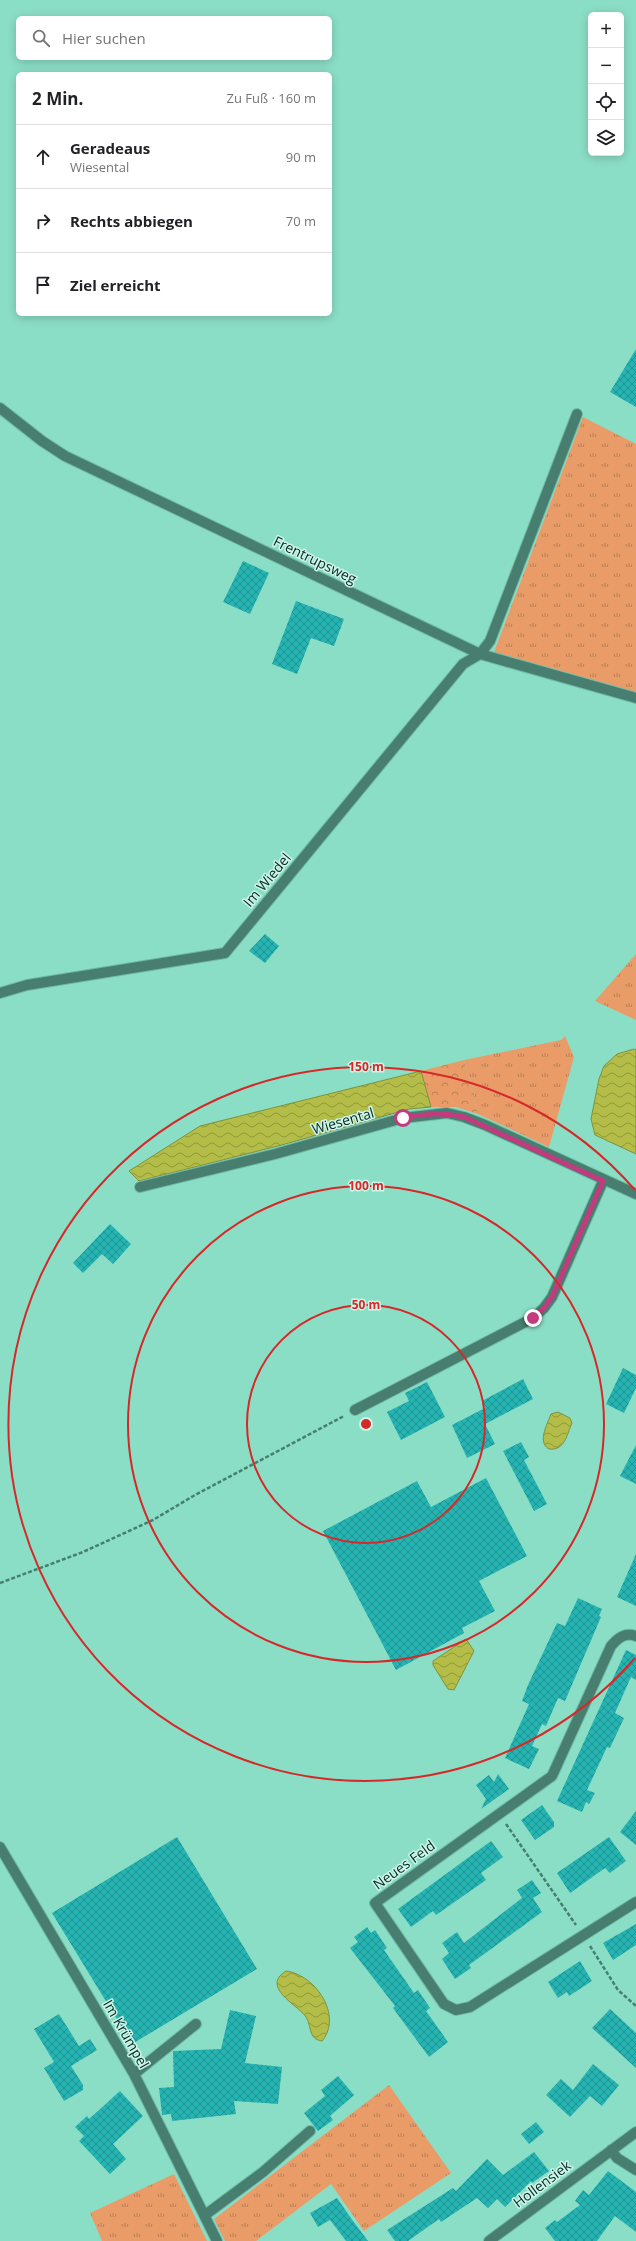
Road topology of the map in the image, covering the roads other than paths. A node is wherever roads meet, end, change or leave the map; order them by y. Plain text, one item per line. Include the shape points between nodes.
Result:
1 (0, 408) edge
2 (577, 414) dead end
3 (480, 654) junction
4 (636, 698) edge
5 (0, 994) edge
6 (603, 1181) junction
7 (140, 1188) dead end
8 (636, 1194) edge
9 (355, 1410) road end
10 (636, 1636) edge
11 (0, 1847) edge
12 (636, 1902) edge
13 (196, 2024) dead end
14 (134, 2074) junction
15 (310, 2131) dead end
16 (636, 2132) edge
17 (611, 2150) junction
18 (636, 2170) edge
19 (205, 2215) junction
20 (217, 2241) edge
21 (489, 2241) edge

1 - 3 street, Frentrupsweg via 65,456
2 - 3 street via 490,641
3 - 4 street, Frentrupsweg
3 - 5 street, Im Wiedel via 463,664 225,953 27,985
6 - 7 street, Wiesental via 485,1125 447,1113 403,1118
6 - 8 street, Wiesental
6 - 9 street via 552,1297 544,1308 533,1318
10 - 12 street, Neues Feld via 625,1635 611,1646 552,1776 375,1903 444,2004 456,2010 470,2008
11 - 14 street, Im Krümpel
13 - 14 street
14 - 19 street, Im Krümpel
15 - 19 street via 264,2172
16 - 17 street, Hollensiek
17 - 18 street via 617,2158
17 - 21 street, Hollensiek
19 - 20 street, Im Krümpel

